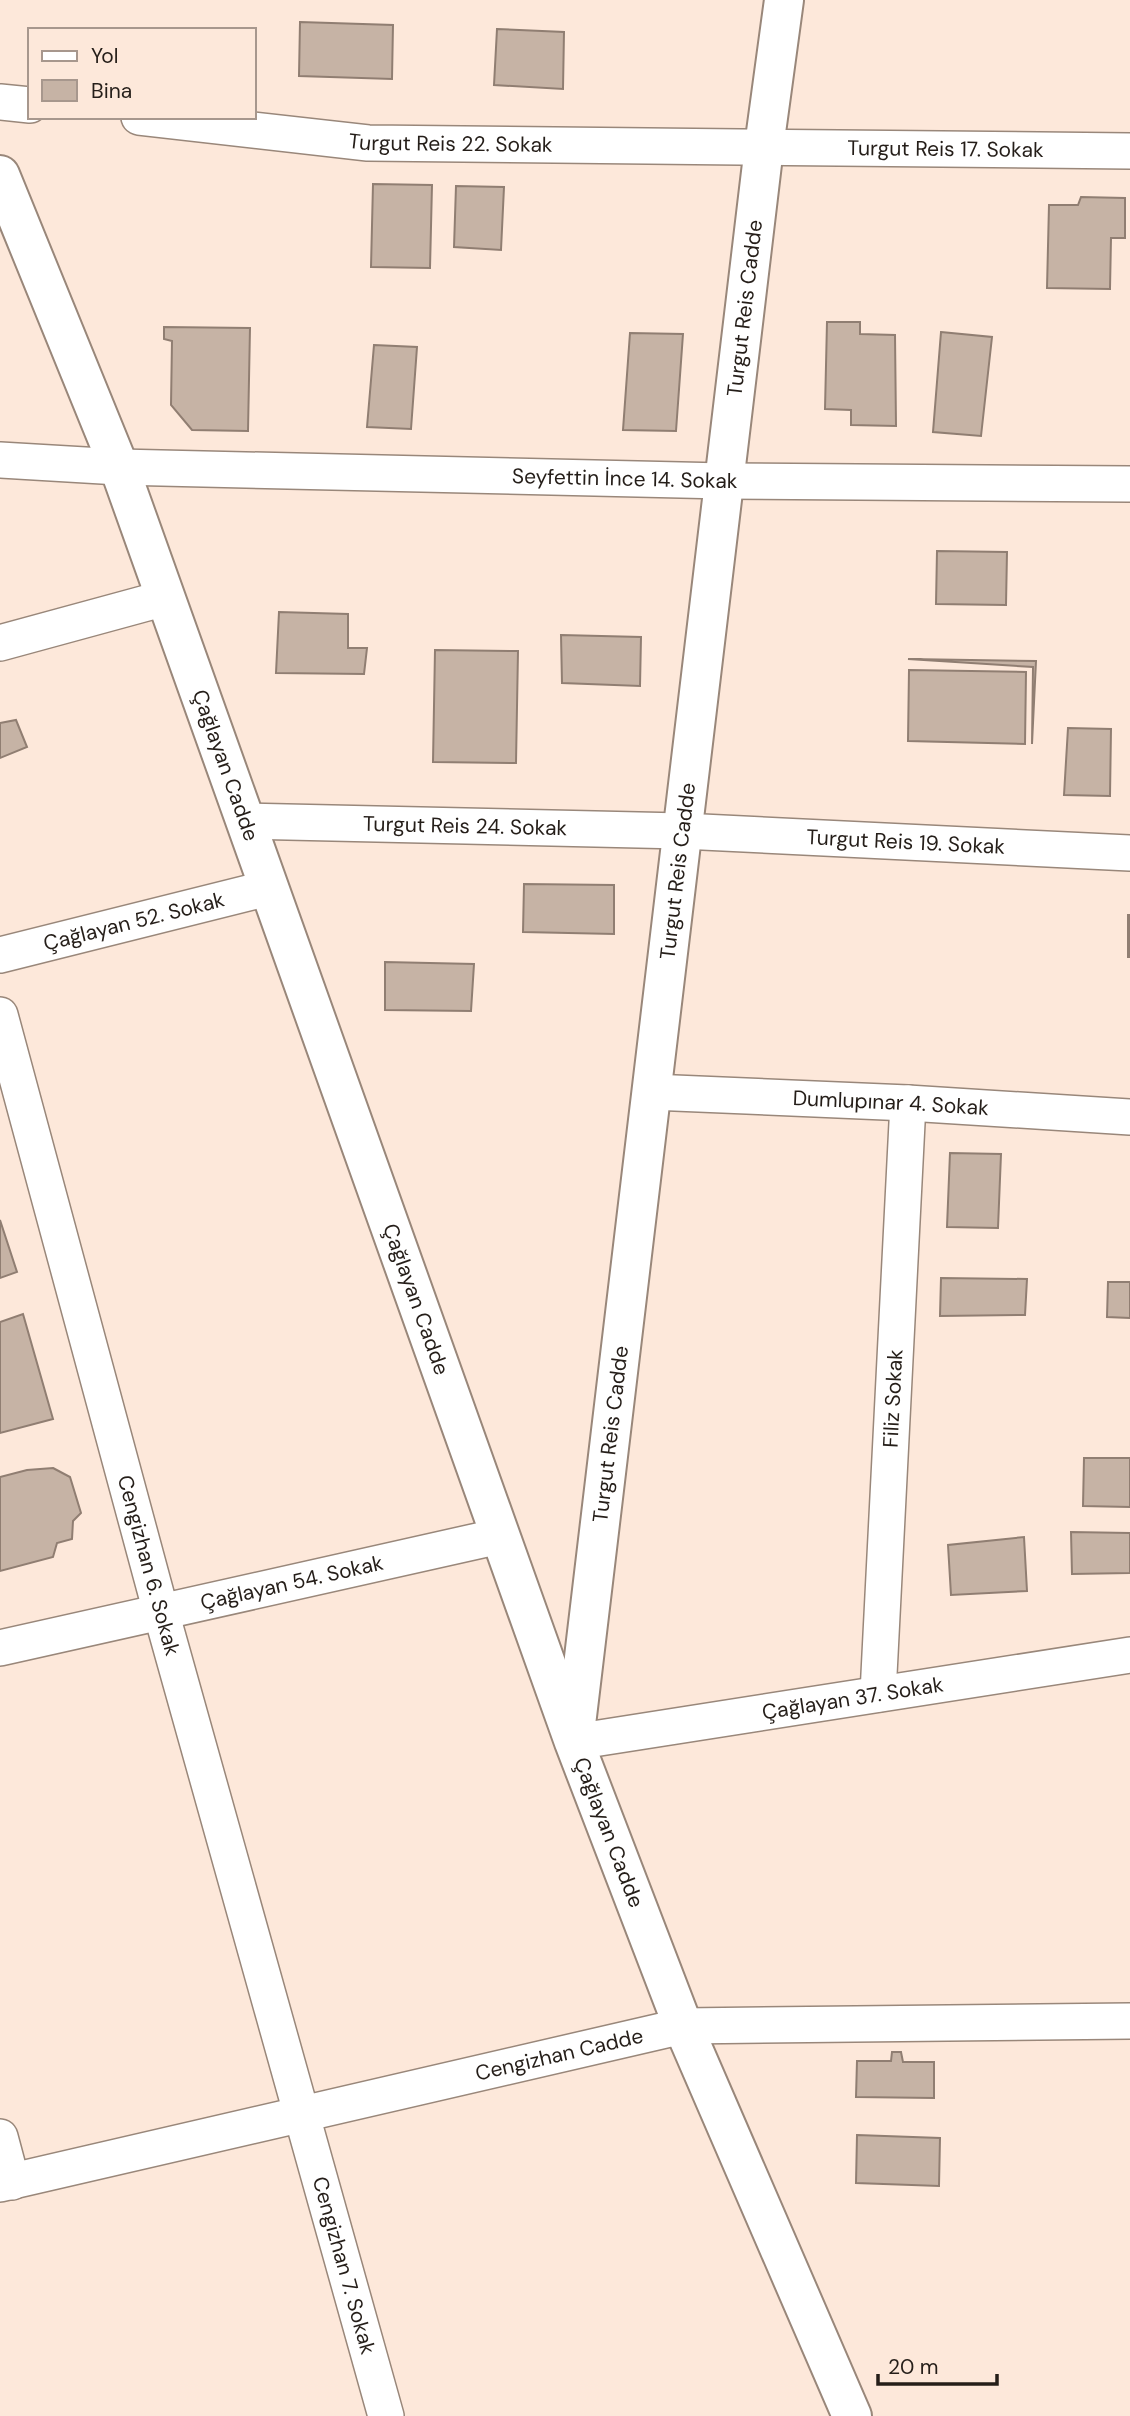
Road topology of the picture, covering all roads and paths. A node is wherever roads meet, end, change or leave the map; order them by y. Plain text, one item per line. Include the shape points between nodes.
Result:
1 (784, 0) edge
2 (0, 102) edge
3 (28, 105) edge
4 (157, 119) edge
5 (764, 147) junction
6 (1130, 151) edge
7 (0, 175) edge
8 (0, 460) edge
9 (119, 467) junction
10 (723, 481) junction
11 (1130, 484) edge
12 (165, 598) junction
13 (0, 643) edge
14 (246, 821) junction
15 (682, 831) junction
16 (1130, 853) edge
17 (268, 888) junction
18 (0, 955) edge
19 (0, 1015) edge
20 (651, 1092) junction
21 (908, 1103) junction
22 (1130, 1117) edge
23 (500, 1536) junction
24 (161, 1612) junction
25 (0, 1648) edge
26 (1130, 1654) edge
27 (878, 1694) junction
28 (574, 1742) junction
29 (1130, 2021) edge
30 (683, 2026) junction
31 (303, 2114) junction
32 (0, 2137) edge
33 (6, 2183) edge
34 (386, 2416) edge
35 (852, 2416) edge

1 - 5 street, Turgut Reis Cadde
2 - 3 street
4 - 5 street, Turgut Reis 22. Sokak via 368,143
5 - 6 street, Turgut Reis 17. Sokak
5 - 10 street, Turgut Reis Cadde
7 - 9 street, Çağlayan Cadde
8 - 9 street, Seyfettin İnce 14. Sokak
9 - 10 street, Seyfettin İnce 14. Sokak
9 - 12 street, Çağlayan Cadde
10 - 11 street, Seyfettin İnce 14. Sokak
10 - 15 street, Turgut Reis Cadde
12 - 13 street
12 - 14 street, Çağlayan Cadde
14 - 15 street, Turgut Reis 24. Sokak
14 - 17 street, Çağlayan Cadde
15 - 16 street, Turgut Reis 19. Sokak
15 - 20 street, Turgut Reis Cadde
17 - 18 street, Çağlayan 52. Sokak
17 - 23 street, Çağlayan Cadde
19 - 24 street, Cengizhan 6. Sokak
20 - 21 street, Dumlupınar 4. Sokak
20 - 28 street, Turgut Reis Cadde
21 - 22 street, Dumlupınar 4. Sokak
21 - 27 street, Filiz Sokak
23 - 24 street, Çağlayan 54. Sokak
23 - 28 street, Çağlayan Cadde
24 - 25 street, Çağlayan 54. Sokak
24 - 31 street, Cengizhan 6. Sokak
26 - 27 street, Çağlayan 37. Sokak
27 - 28 street, Çağlayan 37. Sokak
28 - 30 street, Çağlayan Cadde
29 - 30 street, Cengizhan Cadde
30 - 31 street, Cengizhan Cadde
30 - 35 street, Çağlayan Cadde
31 - 33 street, Cengizhan Cadde
31 - 34 street, Cengizhan 7. Sokak
32 - 33 street

